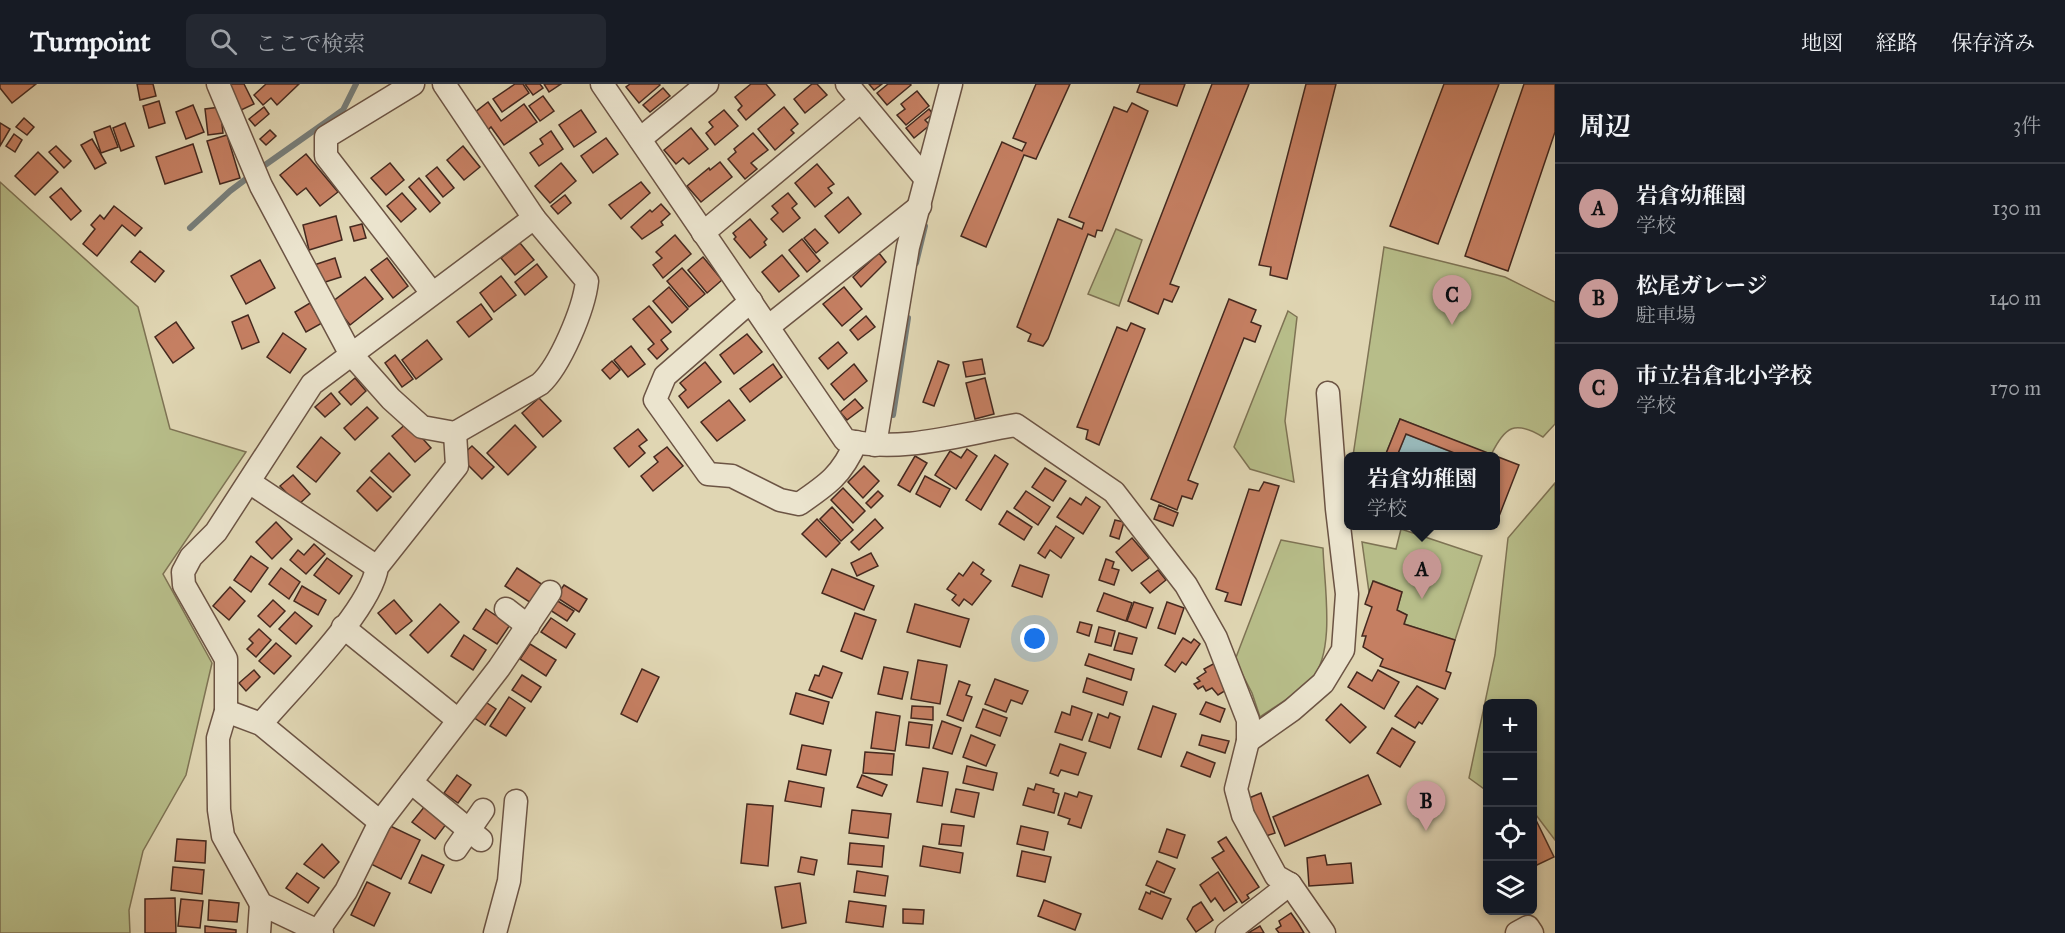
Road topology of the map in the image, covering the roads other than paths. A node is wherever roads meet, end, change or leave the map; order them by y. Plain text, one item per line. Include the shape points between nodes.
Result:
1 (218, 84) edge
2 (413, 84) edge
3 (444, 84) edge
4 (602, 84) edge
5 (707, 84) edge
6 (951, 84) edge
7 (854, 92) edge
8 (640, 140) junction
9 (925, 178) junction
10 (920, 206) junction
11 (534, 218) junction
12 (703, 232) junction
13 (432, 293) junction
14 (751, 301) junction
15 (768, 327) junction
16 (350, 353) junction
17 (1328, 393) dead end
18 (455, 433) junction
19 (865, 444) junction
20 (249, 482) junction
21 (377, 567) junction
22 (550, 592) dead end
23 (506, 609) dead end
24 (528, 626) junction
25 (343, 627) junction
26 (226, 711) junction
27 (458, 720) junction
28 (261, 724) junction
29 (1248, 741) junction
30 (411, 782) junction
31 (516, 801) dead end
32 (483, 810) dead end
33 (380, 822) junction
34 (475, 835) junction
35 (456, 849) dead end
36 (1290, 884) junction
37 (261, 904) junction
38 (320, 932) edge
39 (259, 933) edge
40 (495, 933) edge
41 (1227, 933) edge
42 (1324, 933) edge
43 (1517, 933) edge
44 (1532, 933) edge

1 - 16 street via 261,186
2 - 13 street via 326,137 326,156
3 - 11 street
4 - 8 street
5 - 8 street
6 - 9 street
7 - 9 street
7 - 12 street
8 - 12 street
9 - 10 street
10 - 15 street
10 - 19 street
11 - 13 street
11 - 18 street via 587,281 585,296 550,374 540,384
12 - 14 street
13 - 16 street
14 - 15 street
14 - 19 street via 665,376 657,390 655,400 708,474 732,476 780,500 799,504 823,488
15 - 19 street via 845,440
16 - 18 street via 422,427
16 - 20 street via 312,384
17 - 29 street via 1347,594 1343,650 1323,683
18 - 21 street via 457,466
19 - 29 street via 892,446 1016,425 1114,492 1186,585 1216,638 1248,720
20 - 21 street
20 - 26 street via 183,572 184,585 226,659
21 - 25 street via 375,583
22 - 24 street
23 - 24 street
24 - 27 street
25 - 27 street
25 - 28 street
26 - 28 street
26 - 37 street via 219,738 223,836
27 - 30 street
28 - 33 street
29 - 36 street via 1236,789 1243,815 1276,876
30 - 33 street
30 - 34 street
31 - 40 street via 509,881
32 - 34 street
33 - 38 street via 346,891
34 - 35 street
36 - 41 street
36 - 42 street
37 - 38 street
37 - 39 street
43 - 44 street via 1528,927

